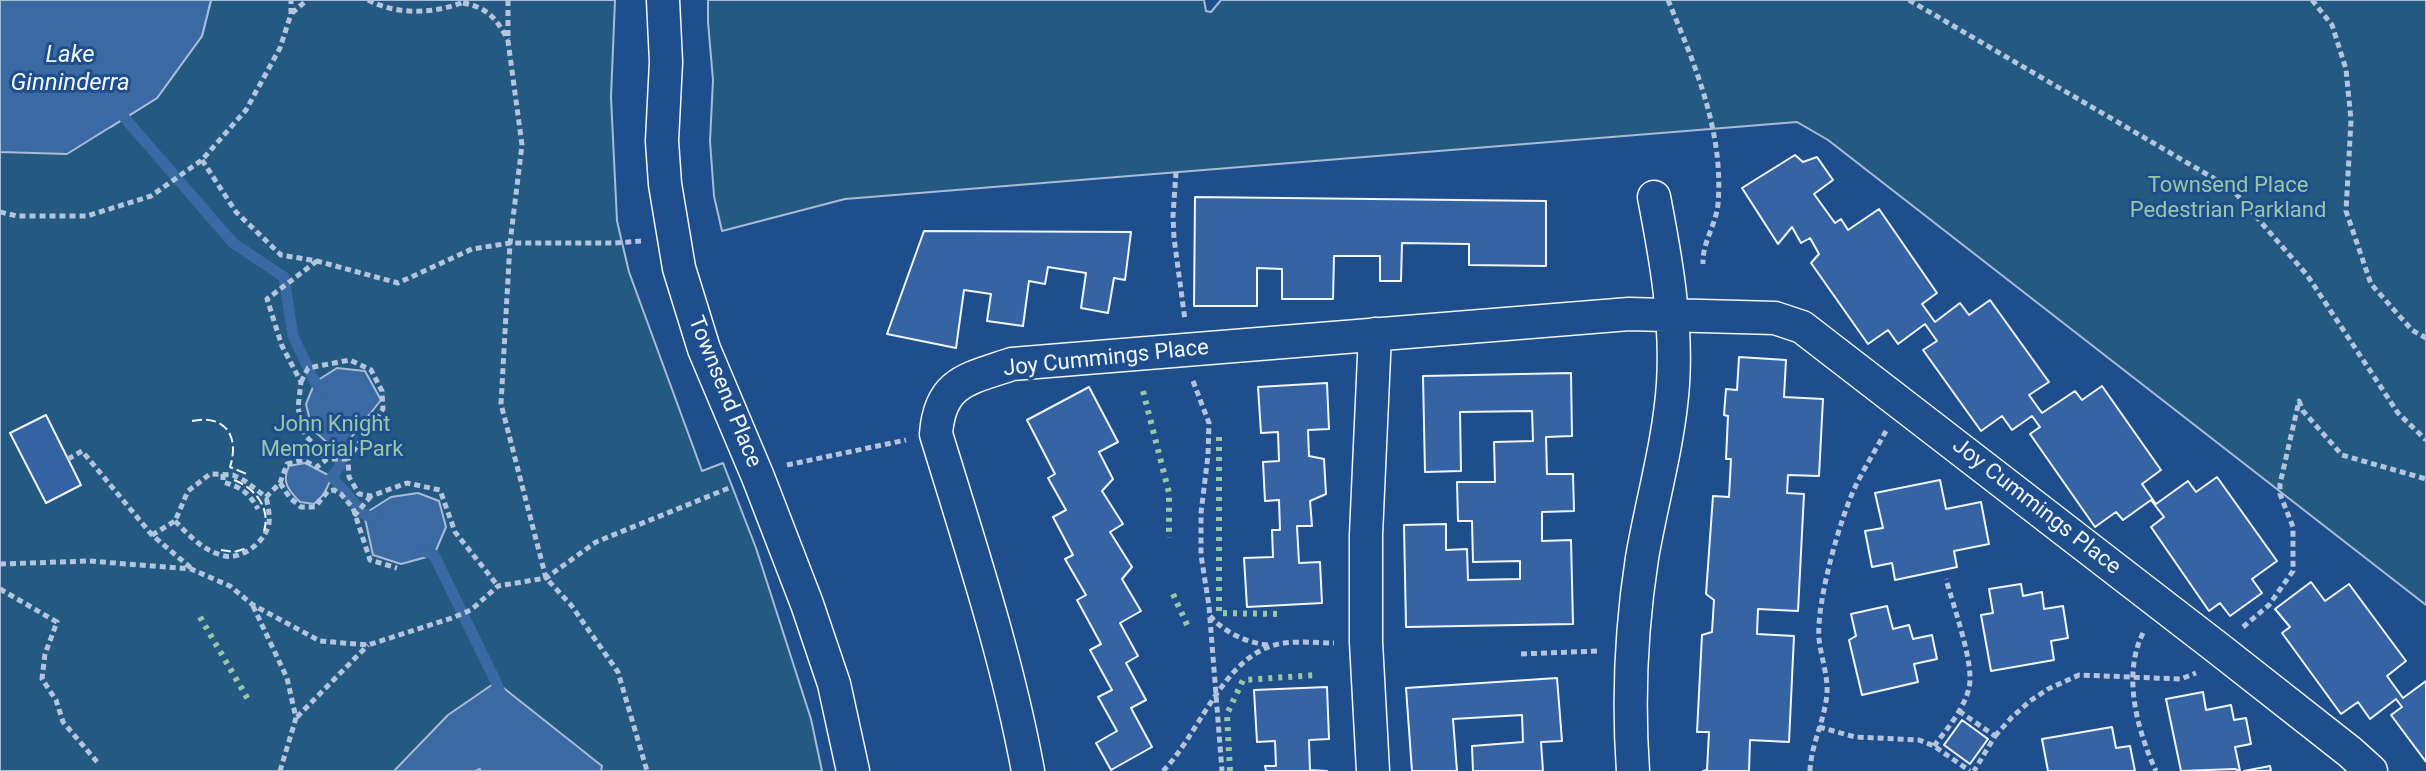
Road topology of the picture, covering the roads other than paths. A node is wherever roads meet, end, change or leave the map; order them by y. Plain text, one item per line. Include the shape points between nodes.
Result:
1 (663, 0) edge
2 (1654, 197) dead end
3 (1673, 315) junction
4 (1375, 334) junction
5 (853, 771) edge
6 (1028, 771) edge
7 (1373, 771) edge
8 (1633, 771) edge
9 (2371, 771) edge

1 - 5 street, Townsend Place via 662,141 679,268 704,349 812,617 834,684
2 - 3 street
3 - 4 street, Joy Cummings Place
3 - 8 street via 1669,422 1643,556 1632,649
3 - 9 street, Joy Cummings Place via 1775,318 1802,327
4 - 6 street, Joy Cummings Place via 1012,364 950,390 938,413 936,434 983,587
4 - 7 street via 1366,535

